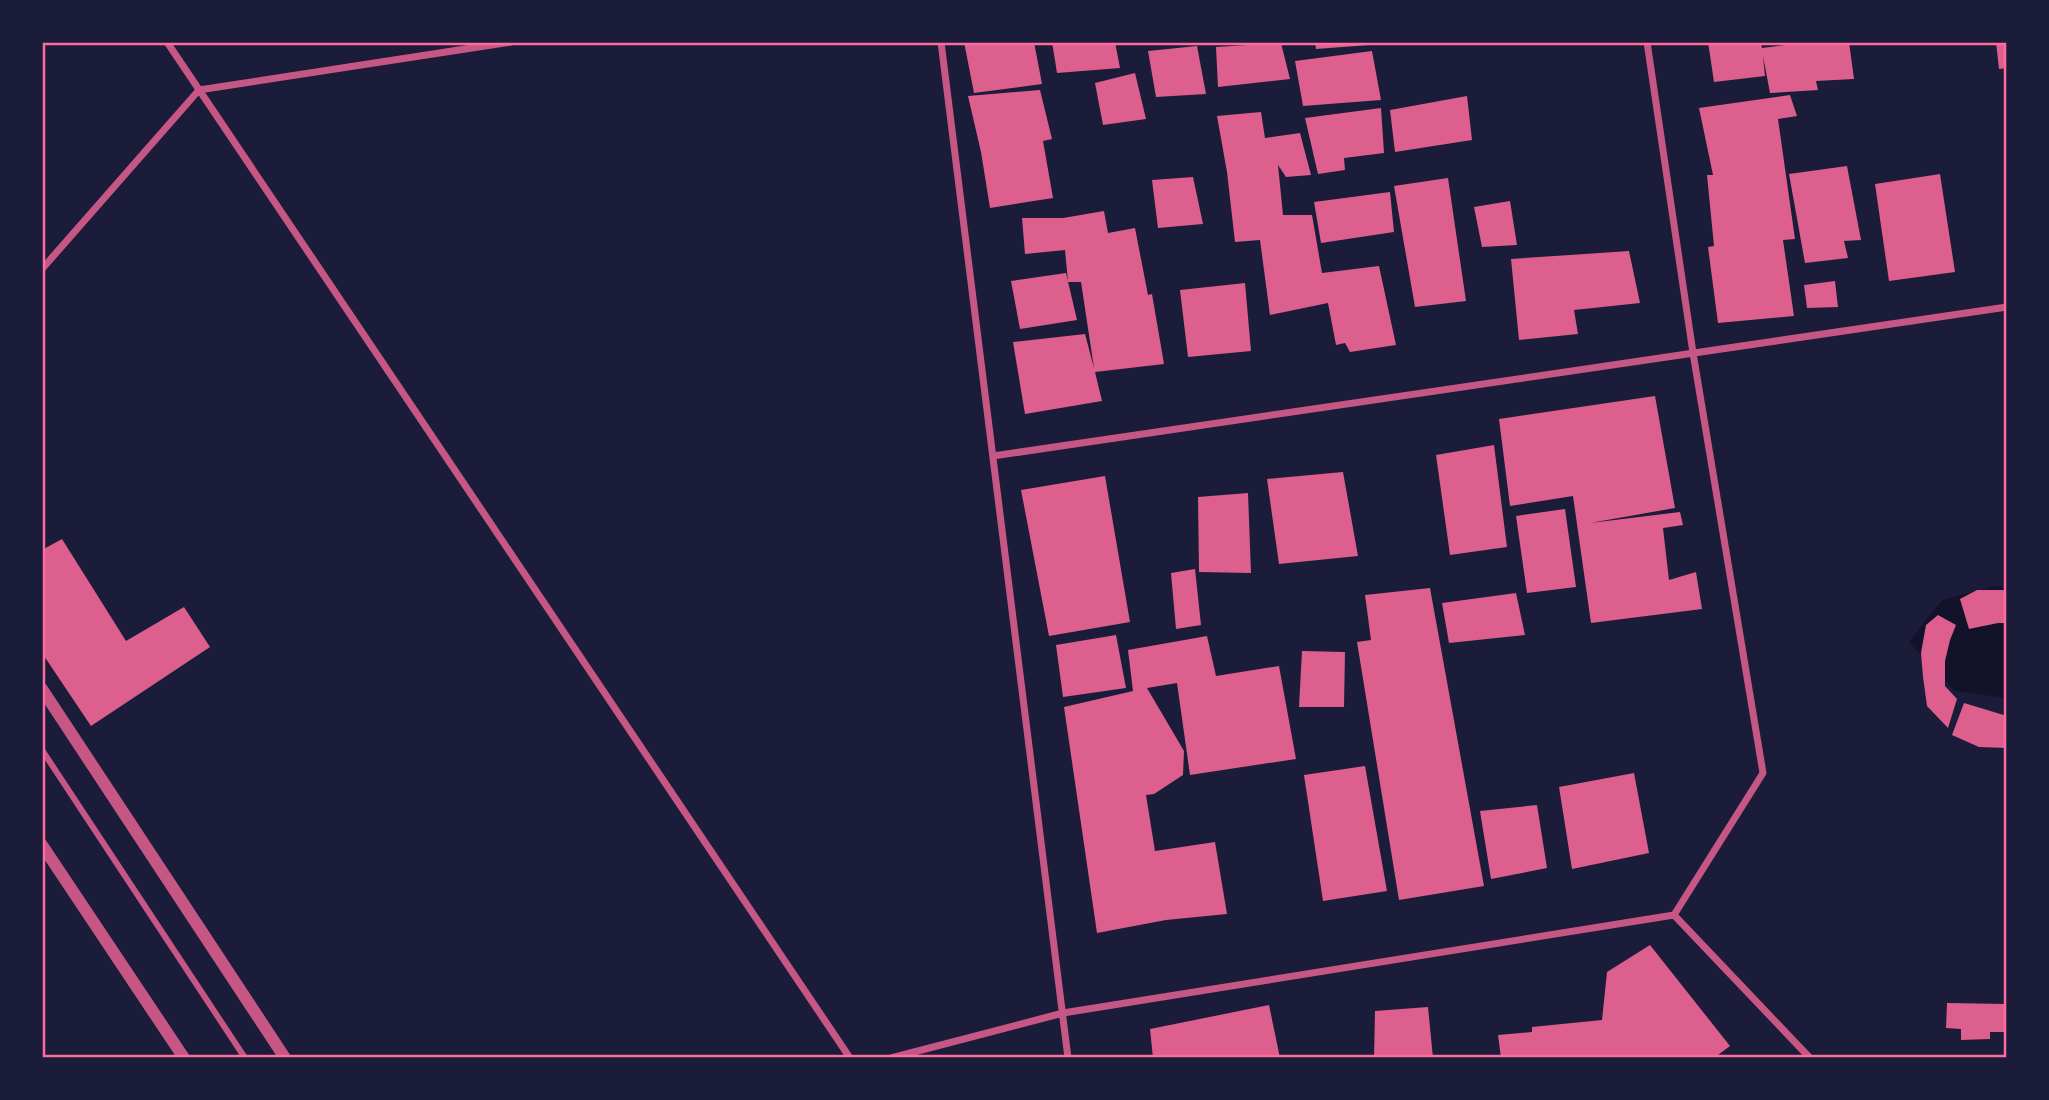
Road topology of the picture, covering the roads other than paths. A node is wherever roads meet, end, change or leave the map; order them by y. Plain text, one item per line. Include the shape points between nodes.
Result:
1 (167, 42) edge
2 (511, 42) edge
3 (941, 42) edge
4 (1647, 42) edge
5 (199, 90) junction
6 (42, 268) edge
7 (2007, 307) edge
8 (1693, 353) junction
9 (993, 456) junction
10 (42, 689) edge
11 (42, 750) edge
12 (42, 845) edge
13 (1674, 915) junction
14 (1063, 1013) junction
15 (184, 1058) edge
16 (245, 1058) edge
17 (285, 1058) edge
18 (850, 1058) edge
19 (891, 1058) edge
20 (1068, 1058) edge
21 (1810, 1058) edge

1 - 5 street
2 - 5 street
3 - 9 street
4 - 8 street
5 - 6 street
5 - 18 street
7 - 8 street
8 - 9 street
8 - 13 street via 1763,773
9 - 14 street
10 - 17 street
11 - 16 street
12 - 15 street
13 - 14 street
13 - 21 street
14 - 19 street
14 - 20 street

